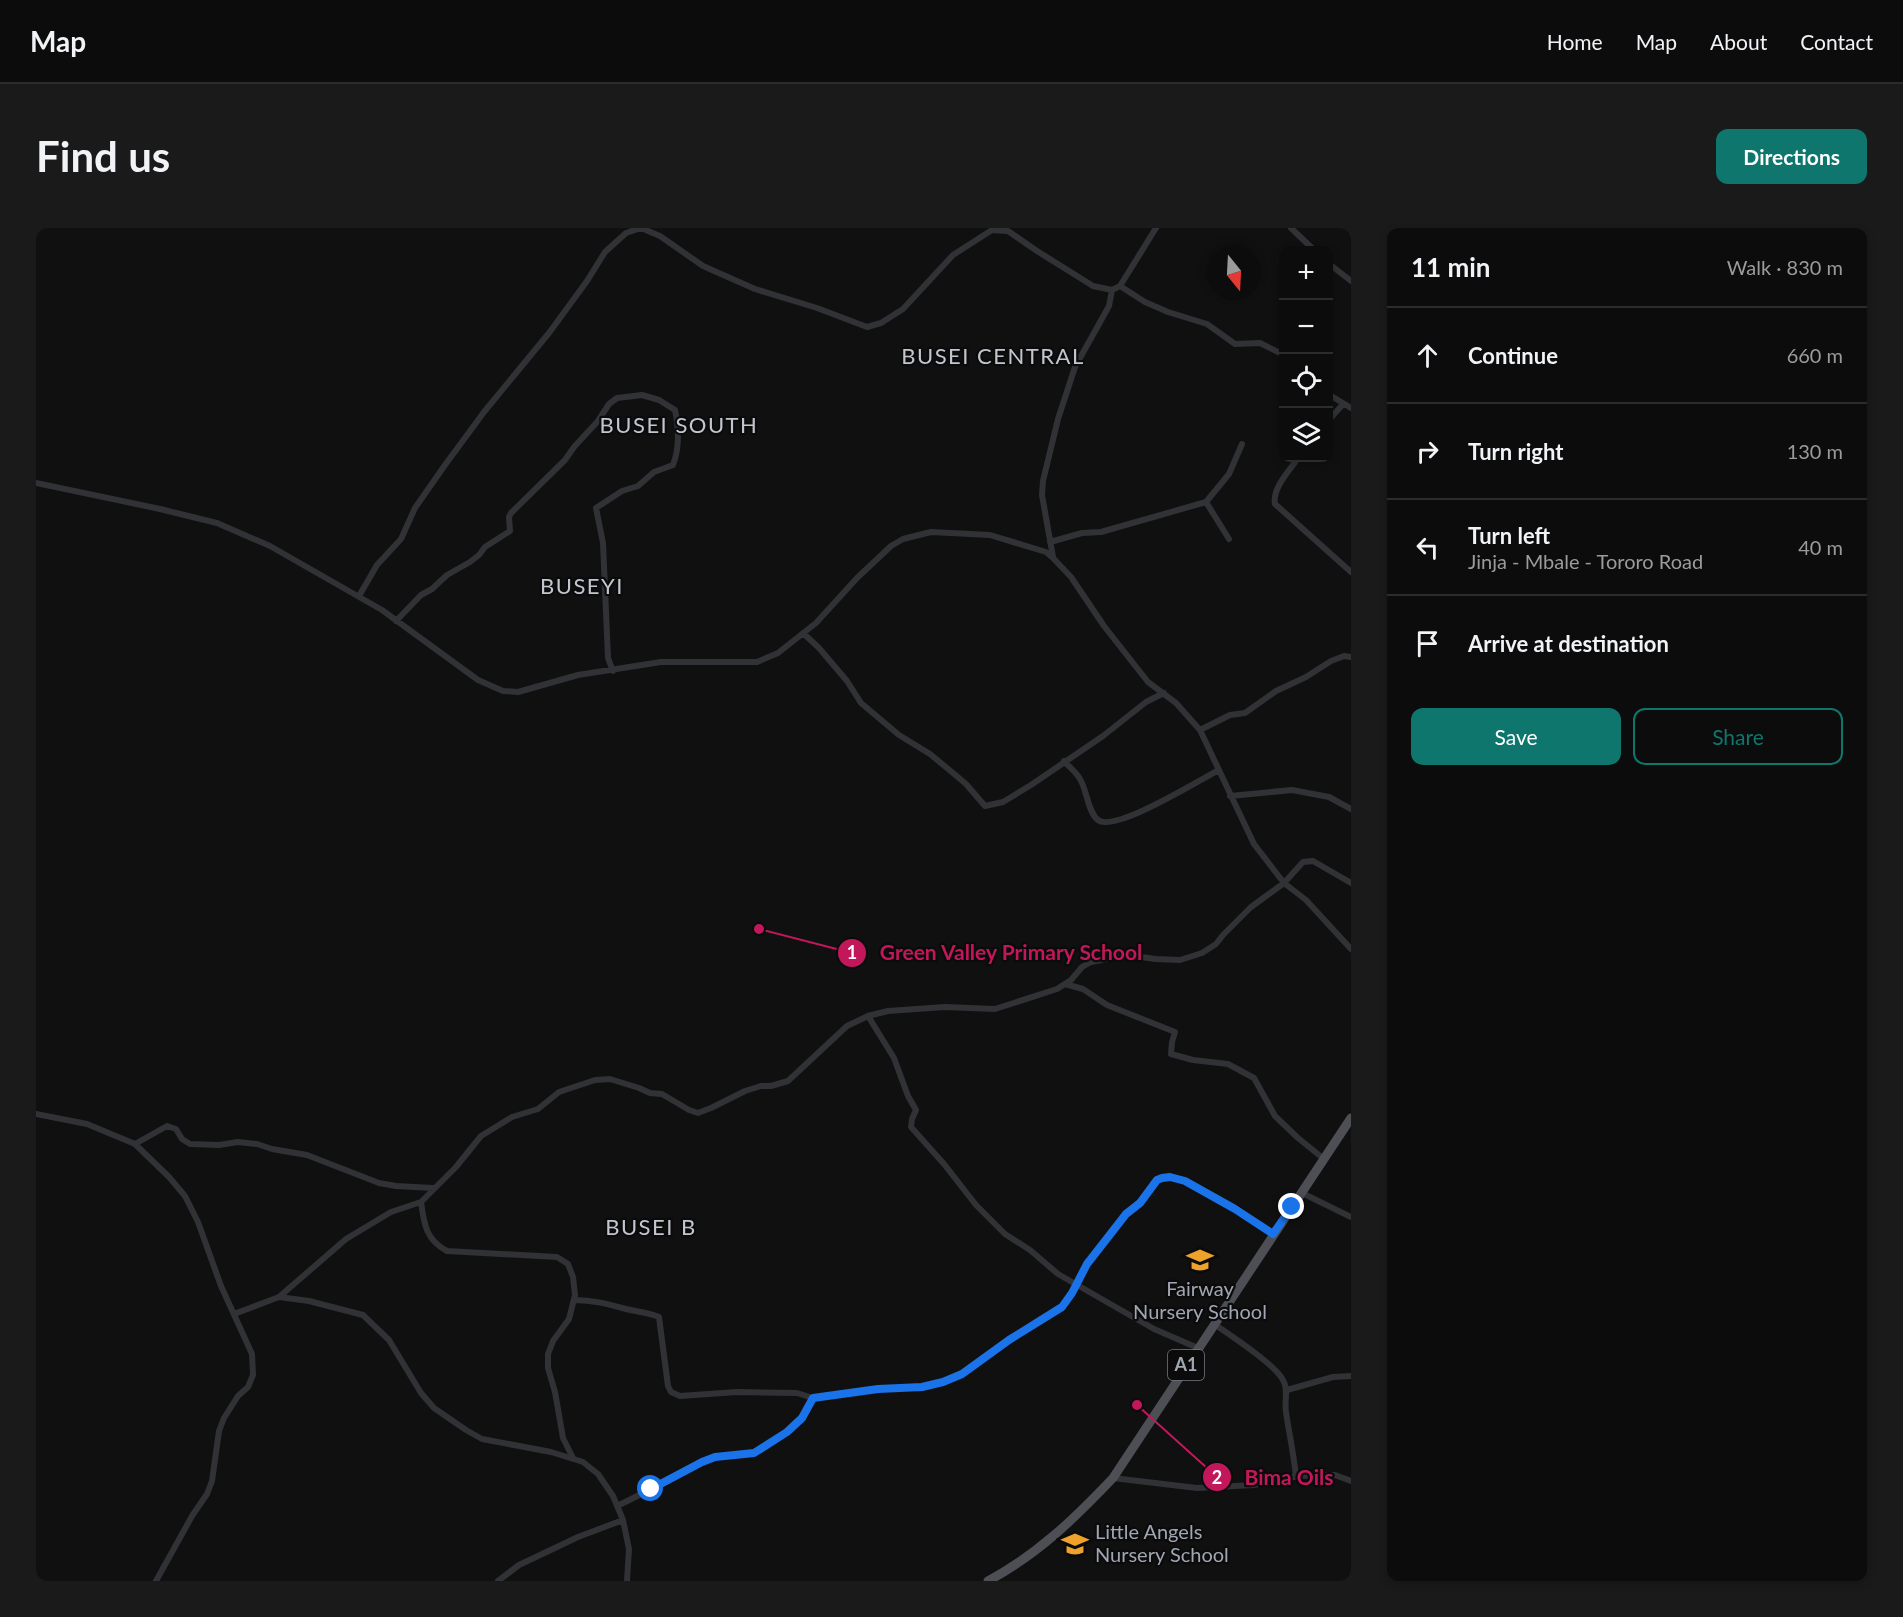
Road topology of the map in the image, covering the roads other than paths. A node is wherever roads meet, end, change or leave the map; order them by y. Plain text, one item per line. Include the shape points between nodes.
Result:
1 (1156, 228) edge
2 (1291, 228) edge
3 (1310, 246) edge
4 (1333, 266) edge
5 (1351, 281) edge
6 (1120, 286) junction
7 (1112, 290) junction
8 (1282, 354) edge
9 (1333, 397) edge
10 (1351, 397) edge
11 (1347, 406) edge
12 (1333, 418) edge
13 (1242, 444) dead end
14 (1295, 462) edge
15 (36, 483) edge
16 (1206, 502) junction
17 (1229, 539) dead end
18 (1050, 542) junction
19 (1053, 558) junction
20 (1351, 572) edge
21 (359, 596) junction
22 (396, 621) junction
23 (803, 633) junction
24 (1351, 655) edge
25 (613, 671) junction
26 (1164, 693) junction
27 (1200, 730) junction
28 (1065, 761) junction
29 (1219, 770) junction
30 (1230, 796) junction
31 (1351, 809) edge
32 (1284, 883) junction
33 (1351, 883) edge
34 (1351, 949) edge
35 (1065, 984) junction
36 (868, 1016) junction
37 (36, 1114) edge
38 (1351, 1118) edge
39 (135, 1144) junction
40 (1324, 1159) junction
41 (433, 1188) junction
42 (1302, 1193) junction
43 (421, 1202) junction
44 (1351, 1217) edge
45 (1273, 1234) junction
46 (1076, 1286) junction
47 (279, 1297) junction
48 (574, 1300) junction
49 (234, 1314) junction
50 (1214, 1324) junction
51 (1198, 1348) junction
52 (1351, 1376) edge
53 (1287, 1390) junction
54 (813, 1398) junction
55 (573, 1458) junction
56 (1296, 1477) junction
57 (1113, 1478) junction
58 (1351, 1481) edge
59 (617, 1506) junction
60 (622, 1520) junction
61 (156, 1581) edge
62 (498, 1581) edge
63 (627, 1581) edge
64 (988, 1581) edge

1 - 6 street
2 - 3 street
4 - 5 street
6 - 7 street
6 - 8 street via 1145,302 1207,324 1235,344 1260,343
7 - 18 street via 1109,306 1079,357 1058,419 1042,495
7 - 21 street via 1093,286 1008,231 993,230 953,255 903,309 867,327 754,289 703,266 660,236 641,228 626,233 605,252 549,333 445,465
9 - 11 street
10 - 11 street
11 - 12 street
13 - 16 street via 1229,474
14 - 20 street via 1276,490 1275,504
15 - 21 street via 217,523 270,546
16 - 17 street
16 - 18 street
18 - 19 street
19 - 23 street via 1046,552 990,535 947,531 914,535 891,546
19 - 26 street via 1148,682
21 - 22 street
22 - 25 street via 478,680 503,691 518,692 578,675
22 - 25 street via 421,595 510,531 511,513 565,460 609,404 617,398 642,395 675,410 679,438 673,465 654,472 638,486 596,508 603,543 608,658
23 - 25 street via 778,653 758,662 661,662
23 - 28 street via 847,681 861,703 938,760 985,806 1003,802
24 - 27 street via 1276,691 1245,713 1230,715
26 - 27 street
26 - 28 street
27 - 29 street
28 - 29 street via 1080,779 1093,816 1106,824 1155,805
29 - 30 street
30 - 31 street via 1292,790 1329,797
30 - 32 street via 1254,844
32 - 33 street via 1308,860
32 - 34 street via 1306,900
32 - 35 street via 1251,907 1210,949 1180,960 1126,955 1091,962
35 - 36 street via 989,1010 945,1007
35 - 40 street via 1175,1032 1171,1054 1228,1064 1254,1078 1275,1116
36 - 41 street via 847,1026 788,1081 745,1091 698,1113 662,1094 610,1079 568,1088 538,1109 489,1130
36 - 46 street via 894,1058 916,1110 911,1127 1005,1234
37 - 39 street via 87,1124
38 - 40 main road, A1
39 - 41 street via 167,1125 190,1144 257,1144 307,1155 379,1183
39 - 49 street via 185,1196
40 - 42 main road, A1
41 - 43 street
42 - 44 street
42 - 45 main road, A1
43 - 47 street via 391,1212 346,1239
43 - 48 street via 423,1218 435,1245 447,1251 557,1257 568,1264
45 - 46 street via 1185,1181 1162,1178 1126,1214 1087,1264
45 - 50 main road, A1
46 - 51 street
46 - 54 street via 1062,1307 962,1374 922,1387
47 - 49 street
47 - 55 street via 363,1315 389,1340 421,1394 434,1408 482,1439
48 - 54 street via 607,1303 659,1317 668,1386 680,1396 737,1392 797,1393
48 - 55 street via 569,1319 548,1354 563,1438
49 - 61 street via 252,1354 253,1376 224,1418 207,1494
50 - 51 main road, A1
50 - 53 street via 1283,1378
51 - 57 main road, A1
52 - 53 street
53 - 56 street
54 - 59 street via 802,1418 787,1432 754,1453 702,1462
55 - 59 street via 598,1474
56 - 57 street via 1254,1485 1197,1488
56 - 58 street via 1335,1475
57 - 64 main road, A1 via 1049,1540
59 - 60 street
60 - 62 street via 519,1565
60 - 63 street via 628,1549

